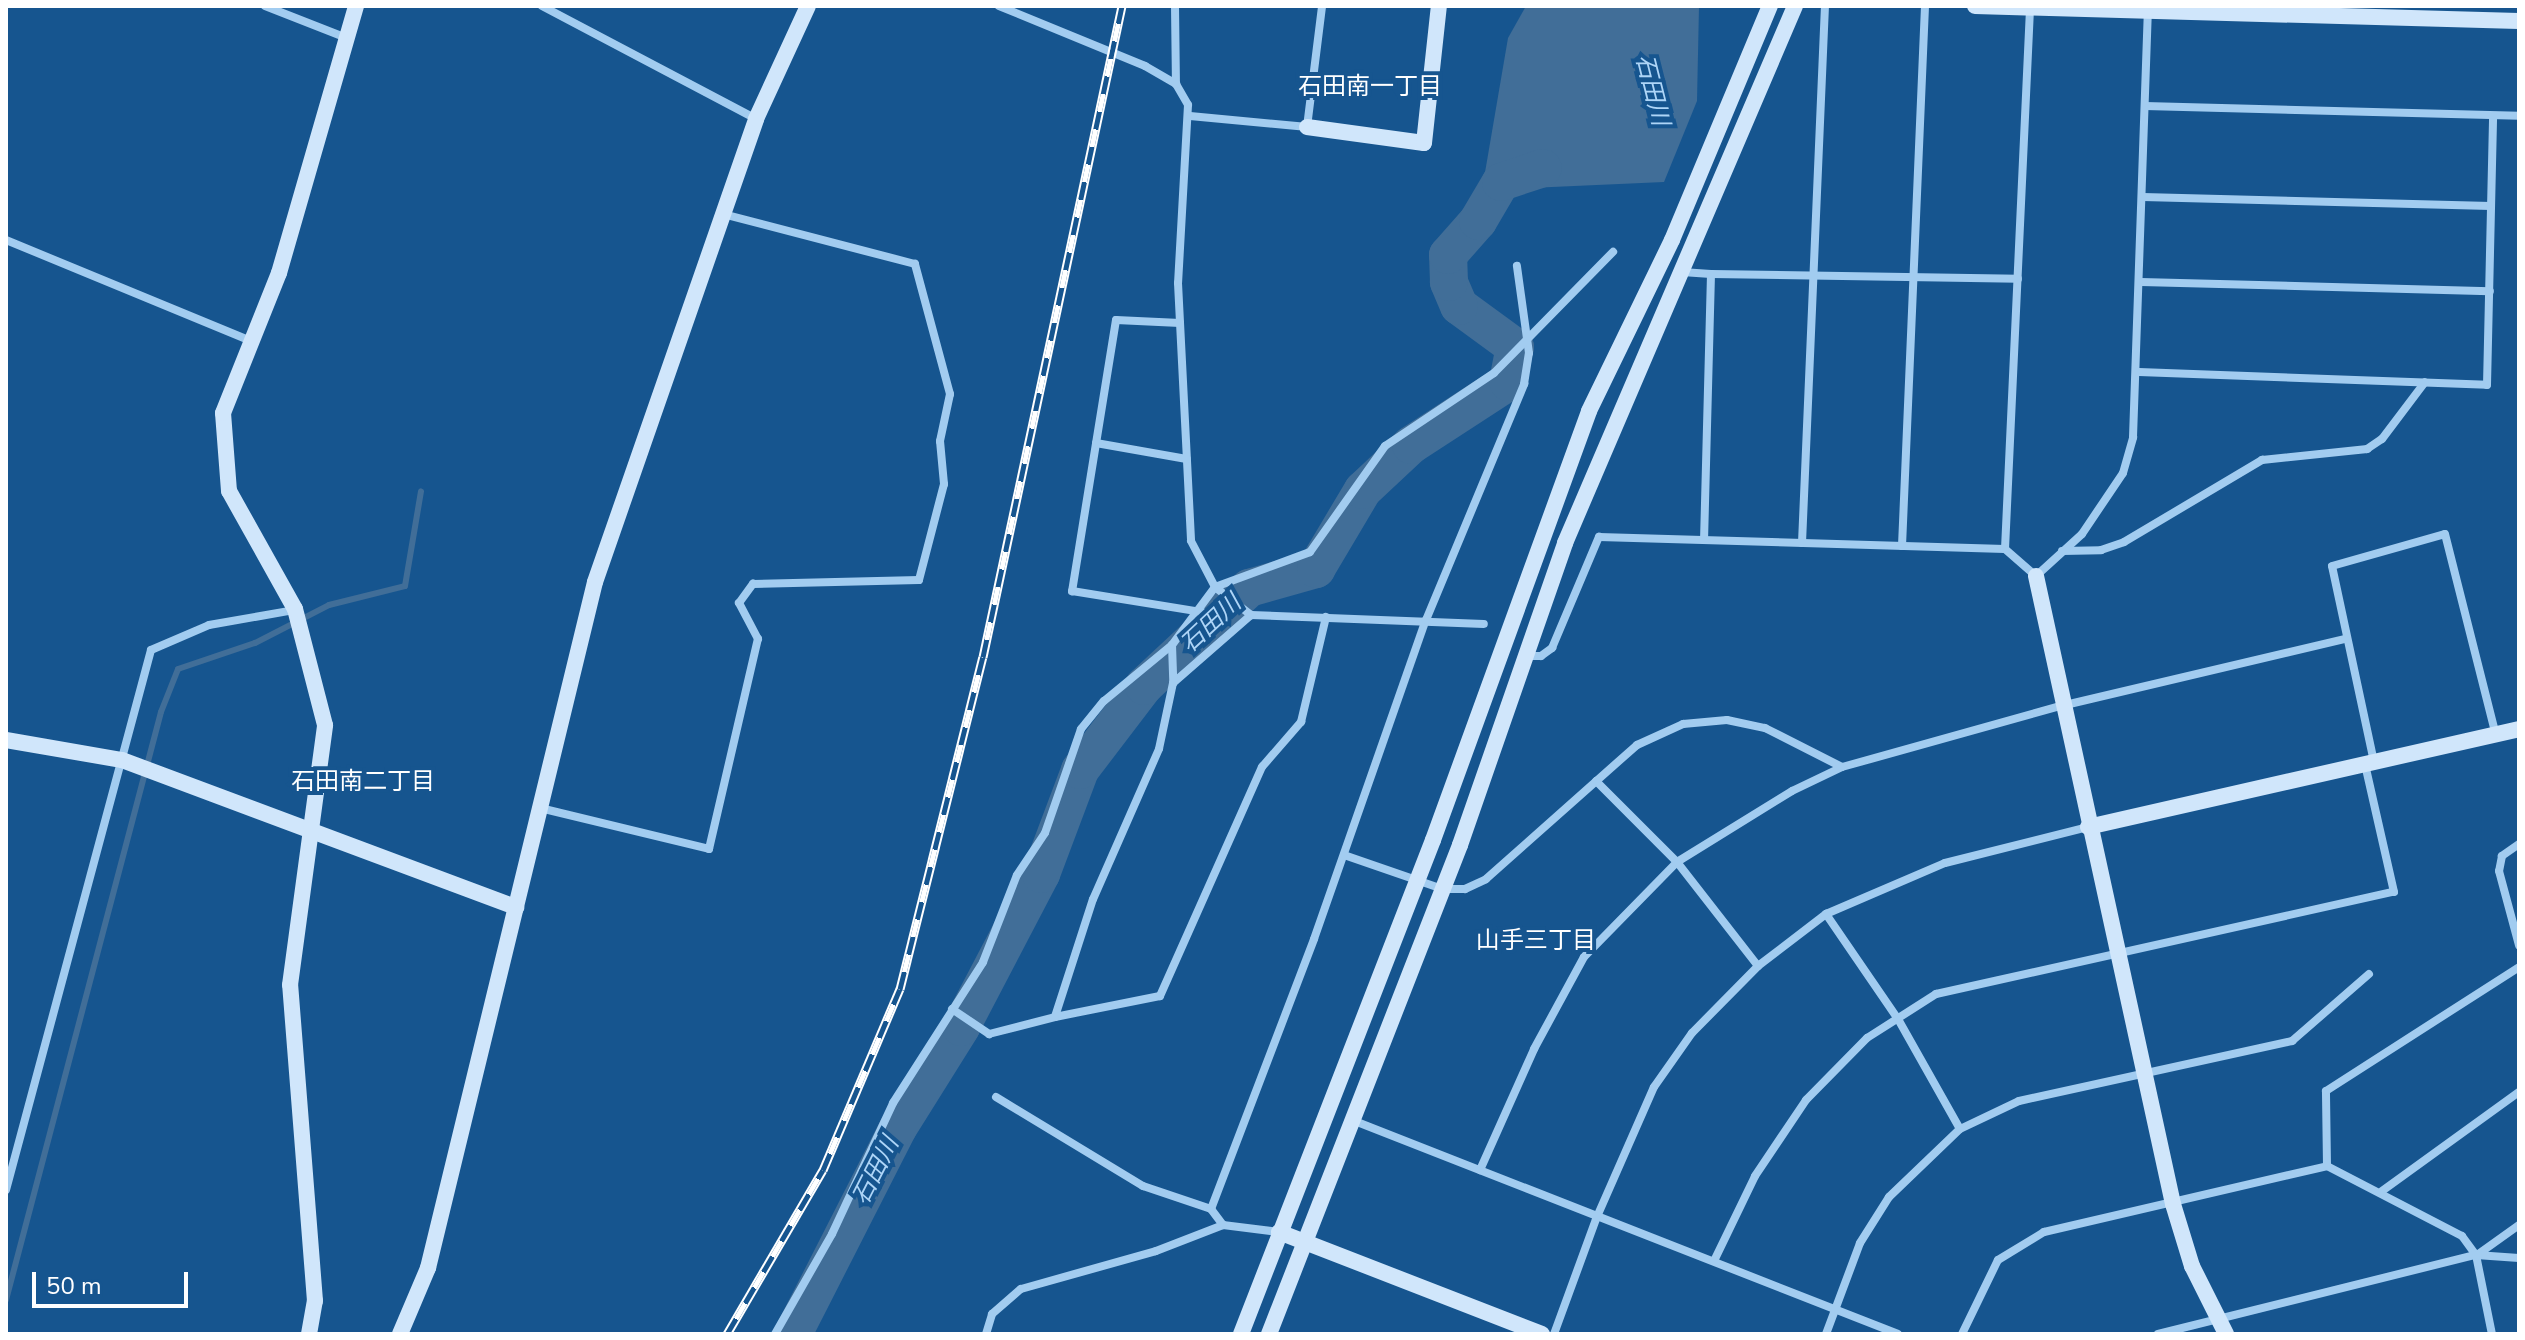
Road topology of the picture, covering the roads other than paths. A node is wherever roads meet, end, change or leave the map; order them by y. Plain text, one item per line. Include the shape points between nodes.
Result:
1 (265, 6) edge
2 (356, 6) edge
3 (542, 6) edge
4 (808, 6) edge
5 (999, 6) edge
6 (1175, 6) edge
7 (1322, 6) edge
8 (1439, 6) edge
9 (1770, 6) edge
10 (1795, 6) edge
11 (1825, 6) edge
12 (1925, 6) edge
13 (1975, 6) edge
14 (2030, 8) edge
15 (2224, 10) edge
16 (2148, 12) junction
17 (2519, 21) edge
18 (344, 37) junction
19 (1176, 84) junction
20 (2145, 106) junction
21 (1190, 116) junction
22 (2493, 116) junction
23 (2519, 116) edge
24 (756, 119) junction
25 (1307, 127) junction
26 (2143, 197) junction
27 (2491, 206) junction
28 (723, 214) junction
29 (6, 240) edge
30 (1613, 252) dead end
31 (1517, 266) dead end
32 (1680, 271) junction
33 (1711, 274) junction
34 (1813, 277) junction
35 (1913, 278) junction
36 (2018, 279) junction
37 (2141, 282) junction
38 (2490, 291) junction
39 (1180, 323) junction
40 (251, 341) junction
41 (1528, 342) junction
42 (2139, 372) junction
43 (2425, 382) junction
44 (1096, 443) junction
45 (1187, 459) junction
46 (1704, 540) junction
47 (1802, 543) junction
48 (1902, 546) junction
49 (2005, 549) junction
50 (2061, 551) junction
51 (2036, 576) junction
52 (1215, 587) junction
53 (295, 609) junction
54 (1202, 612) junction
55 (1251, 615) junction
56 (1326, 617) junction
57 (1426, 620) junction
58 (1484, 624) dead end
59 (2344, 639) junction
60 (1172, 645) junction
61 (1527, 656) junction
62 (1173, 683) junction
63 (2061, 706) junction
64 (2519, 729) edge
65 (2496, 735) junction
66 (6, 740) edge
67 (122, 760) junction
68 (2370, 764) junction
69 (1842, 767) junction
70 (1596, 781) junction
71 (540, 808) junction
72 (2088, 827) junction
73 (311, 832) junction
74 (2519, 844) edge
75 (1344, 855) junction
76 (1677, 862) junction
77 (1417, 880) junction
78 (1443, 889) junction
79 (516, 907) junction
80 (1826, 914) junction
81 (2519, 945) edge
82 (2117, 955) junction
83 (1758, 966) junction
84 (2519, 967) edge
85 (2369, 974) dead end
86 (952, 1009) junction
87 (1055, 1017) junction
88 (1898, 1019) junction
89 (2146, 1077) junction
90 (2519, 1092) edge
91 (996, 1097) dead end
92 (1352, 1120) junction
93 (1960, 1129) junction
94 (2327, 1166) junction
95 (1480, 1170) junction
96 (6, 1190) edge
97 (2382, 1191) junction
98 (2173, 1204) junction
99 (1211, 1209) junction
100 (1596, 1219) junction
101 (1223, 1225) junction
102 (2519, 1225) edge
103 (1279, 1232) junction
104 (1304, 1242) junction
105 (2476, 1255) junction
106 (2519, 1258) edge
107 (1714, 1261) junction
108 (1834, 1308) junction
109 (2223, 1327) edge
110 (309, 1334) edge
111 (400, 1334) edge
112 (775, 1334) edge
113 (986, 1334) edge
114 (1241, 1334) edge
115 (1269, 1334) edge
116 (1542, 1334) edge
117 (1554, 1334) edge
118 (1826, 1334) edge
119 (1898, 1334) edge
120 (1962, 1334) edge
121 (2158, 1334) edge
122 (2492, 1334) edge

1 - 18 street
2 - 18 street
3 - 24 street
4 - 24 street
5 - 19 street
6 - 19 street
7 - 25 street
8 - 25 street via 1424,143
9 - 77 street via 1672,240 1589,411
10 - 32 street
11 - 34 street
12 - 35 street
13 - 14 street
14 - 16 street
14 - 36 street
15 - 16 street
15 - 17 street
16 - 20 street
18 - 40 street via 279,273
19 - 21 street
20 - 22 street
20 - 26 street
21 - 25 street
21 - 39 street
22 - 23 street
22 - 27 street
24 - 28 street
26 - 27 street
26 - 37 street
27 - 38 street
28 - 71 street via 595,582
28 - 71 street via 915,264 950,394 940,441 944,484 919,580 753,584 739,603 758,639 709,849
29 - 40 street
30 - 41 street
31 - 41 street
32 - 33 street
32 - 61 street via 1610,430
33 - 34 street
33 - 46 street
34 - 35 street
34 - 47 street
35 - 36 street
35 - 48 street
36 - 49 street
37 - 38 street
37 - 42 street
38 - 43 street via 2487,385
39 - 44 street via 1116,320
39 - 45 street
40 - 53 street via 223,413 229,491
41 - 52 street via 1494,373 1385,446 1310,552
41 - 57 street via 1524,384
42 - 43 street
42 - 50 street via 2123,473 2082,534
43 - 50 street via 2382,439 2367,449 2262,460 2124,542 2101,550
44 - 45 street
44 - 54 street via 1072,591
45 - 52 street via 1191,541
46 - 47 street
46 - 61 street via 1599,537 1552,648 1541,656
47 - 48 street
48 - 49 street
49 - 51 street
50 - 51 street
51 - 63 street
52 - 54 street
52 - 55 street
53 - 67 street via 209,625 151,650
53 - 73 street via 325,725
54 - 60 street
55 - 56 street
55 - 62 street
56 - 57 street
56 - 87 street via 1301,722 1262,767 1160,996
57 - 58 street
57 - 75 street
59 - 63 street
59 - 65 street via 2332,566 2445,534
59 - 68 street
60 - 62 street
60 - 86 street via 1104,701 1081,729 1045,833 1017,875 983,962
61 - 78 street
62 - 87 street via 1159,749 1093,899
63 - 69 street
63 - 72 street
64 - 65 street
65 - 68 street
66 - 67 street
67 - 73 street
67 - 96 street
68 - 72 street
68 - 82 street via 2394,892
69 - 70 street via 1776,733 1727,720 1683,724 1646,739
69 - 76 street via 1792,791
70 - 76 street
70 - 78 street via 1486,879 1465,889
71 - 79 street
72 - 80 street via 1945,863
72 - 82 street
73 - 79 street
73 - 110 street via 290,985 315,1301
74 - 81 street via 2502,856 2499,871
75 - 77 street
75 - 99 street
76 - 83 street
76 - 95 street via 1584,957 1534,1049
77 - 78 street
77 - 103 street
78 - 92 street
79 - 111 street via 428,1268
80 - 83 street
80 - 88 street
82 - 88 street via 1936,994
82 - 89 street
83 - 100 street via 1692,1033 1654,1087
84 - 94 street via 2326,1091
85 - 89 street via 2292,1041
86 - 87 street via 989,1034
86 - 112 street via 893,1103 832,1234
88 - 93 street
88 - 107 street via 1867,1038 1806,1100 1755,1176
89 - 93 street via 2019,1101
89 - 98 street
90 - 97 street
91 - 99 street via 1143,1186
92 - 95 street
92 - 104 street
93 - 108 street via 1889,1197 1860,1243
94 - 97 street
94 - 98 street
95 - 100 street
97 - 105 street via 2462,1236
98 - 109 street via 2192,1266
98 - 120 street via 2044,1232 1998,1260
99 - 101 street
100 - 107 street
100 - 117 street
101 - 103 street
101 - 113 street via 1156,1251 1021,1289 992,1314
102 - 105 street
103 - 104 street
103 - 114 street
104 - 115 street
104 - 116 street
105 - 106 street
105 - 109 street
105 - 122 street
107 - 108 street
108 - 118 street
108 - 119 street
109 - 121 street

